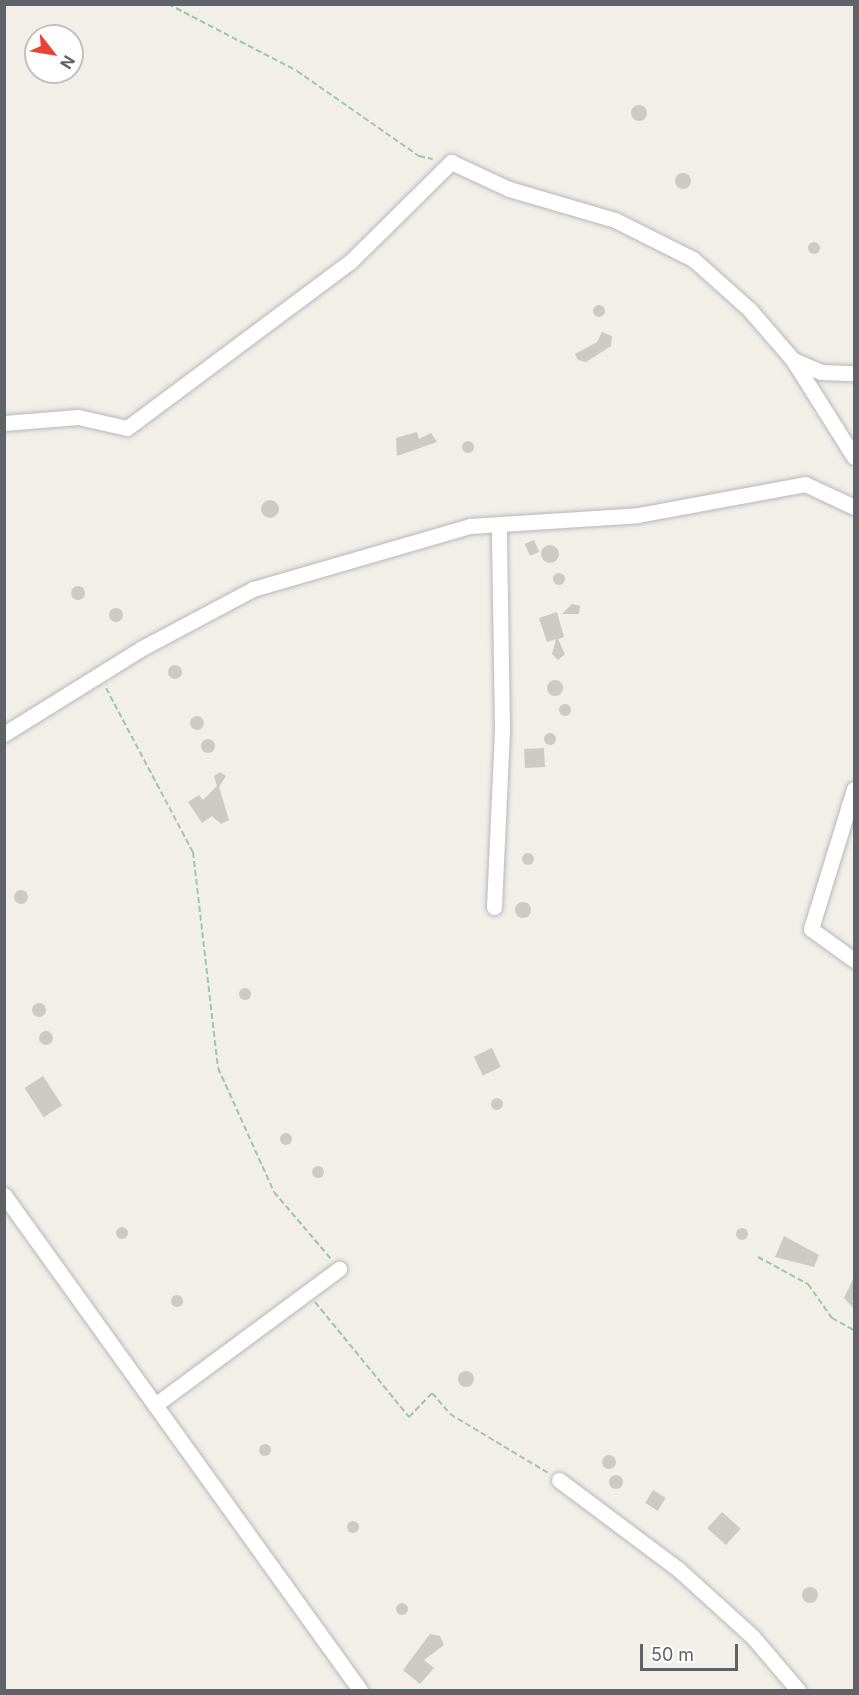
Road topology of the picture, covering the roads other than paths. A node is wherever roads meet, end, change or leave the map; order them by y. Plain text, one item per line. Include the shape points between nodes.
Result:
1 (793, 360) junction
2 (855, 373) edge
3 (4, 423) edge
4 (855, 457) edge
5 (855, 507) edge
6 (499, 526) junction
7 (4, 734) edge
8 (855, 789) edge
9 (494, 907) dead end
10 (855, 960) edge
11 (4, 1196) edge
12 (339, 1269) road end
13 (155, 1405) junction
14 (559, 1480) road end
15 (360, 1690) edge
16 (798, 1690) edge

1 - 2 street via 821,372
1 - 3 street via 749,309 693,259 615,220 509,189 451,162 351,261 128,428 78,417
1 - 4 street
5 - 6 street via 805,484 638,515
6 - 7 street via 470,526 253,589
6 - 9 street via 502,728
8 - 10 street via 811,929
11 - 13 street
12 - 13 street
13 - 15 street
14 - 16 street via 678,1569 752,1636

